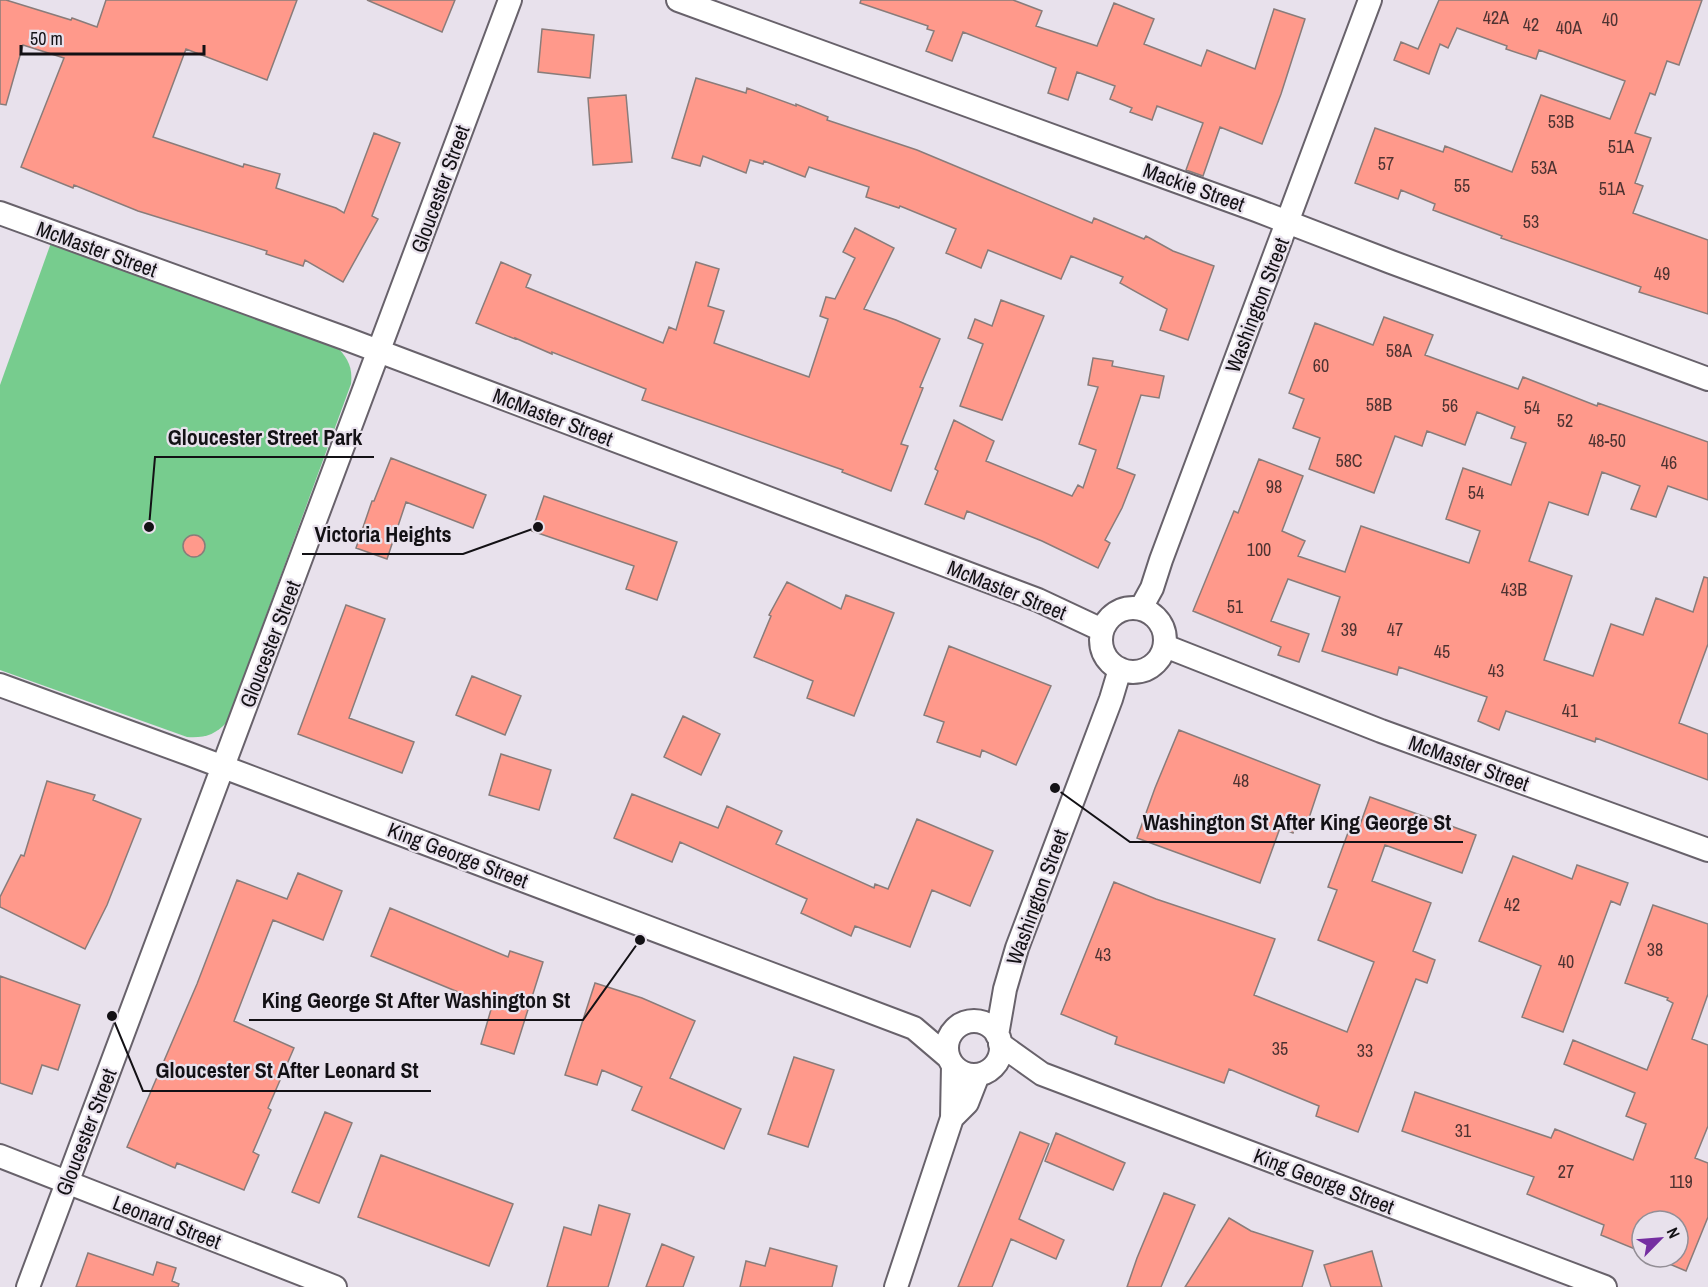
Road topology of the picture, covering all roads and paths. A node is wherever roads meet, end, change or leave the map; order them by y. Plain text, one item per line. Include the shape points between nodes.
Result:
1 (510, 0) edge
2 (678, 0) edge
3 (1370, 0) edge
4 (0, 213) edge
5 (1288, 222) junction
6 (380, 352) junction
7 (1708, 379) edge
8 (1142, 608) junction
9 (1102, 630) junction
10 (1165, 646) junction
11 (1120, 669) junction
12 (0, 685) edge
13 (224, 767) junction
14 (1708, 850) edge
15 (1005, 989) junction
16 (963, 1025) junction
17 (914, 1028) junction
18 (998, 1040) junction
19 (951, 1061) junction
20 (982, 1073) junction
21 (1042, 1074) junction
22 (952, 1118) junction
23 (0, 1156) edge
24 (68, 1183) junction
25 (28, 1287) edge
26 (335, 1287) edge
27 (896, 1287) edge
28 (1605, 1287) edge

1 - 6 street, Gloucester Street
2 - 5 street, Mackie Street
3 - 5 street, Washington Street
4 - 6 street, McMaster Street
5 - 7 street, Mackie Street
5 - 8 street, Washington Street
6 - 9 street, McMaster Street via 1038,600
6 - 13 street, Gloucester Street
8 - 9 street via 1117,611
8 - 10 street via 1161,622
9 - 11 street via 1106,657
10 - 11 street via 1152,667 1136,672
10 - 14 street, McMaster Street via 1381,731
11 - 15 street, Washington Street
12 - 13 street, King George Street
13 - 17 street, King George Street
13 - 24 street, Gloucester Street
15 - 16 street, Washington Street via 990,1006
15 - 18 street, Washington Street
16 - 17 street, King George Street
16 - 18 street via 985,1024
16 - 19 street via 948,1041
17 - 19 street, King George Street
18 - 20 street via 998,1060
18 - 21 street, King George Street
19 - 20 street via 960,1071
19 - 22 street
20 - 21 street, King George Street
20 - 22 street via 967,1103
21 - 28 street, King George Street
22 - 27 street
23 - 24 street, Leonard Street
24 - 25 street, Gloucester Street
24 - 26 street, Leonard Street

